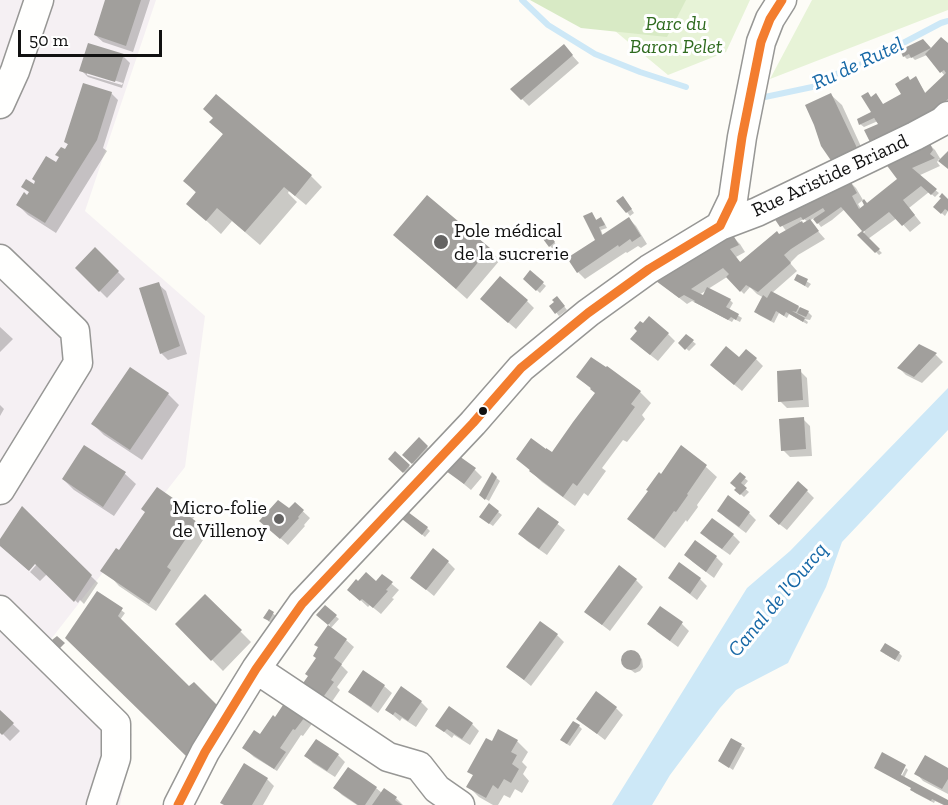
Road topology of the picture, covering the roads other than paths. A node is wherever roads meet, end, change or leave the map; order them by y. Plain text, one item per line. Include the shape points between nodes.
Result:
1 (39, 0) edge
2 (782, 0) edge
3 (0, 104) edge
4 (948, 116) edge
5 (720, 226) junction
6 (0, 259) edge
7 (0, 490) edge
8 (0, 610) edge
9 (256, 669) junction
10 (184, 803) edge
11 (101, 805) edge
12 (460, 805) edge

1 - 3 street
2 - 5 street via 760,42 733,199
4 - 5 street, Rue Aristide Briand via 915,136
5 - 9 street, Rue Aristide Briand via 649,269 521,368 303,604
6 - 7 street via 75,331 78,363
8 - 11 street via 116,724 116,758
9 - 10 street, Rue Aristide Briand via 205,752
9 - 12 street via 388,757 419,766 437,789

